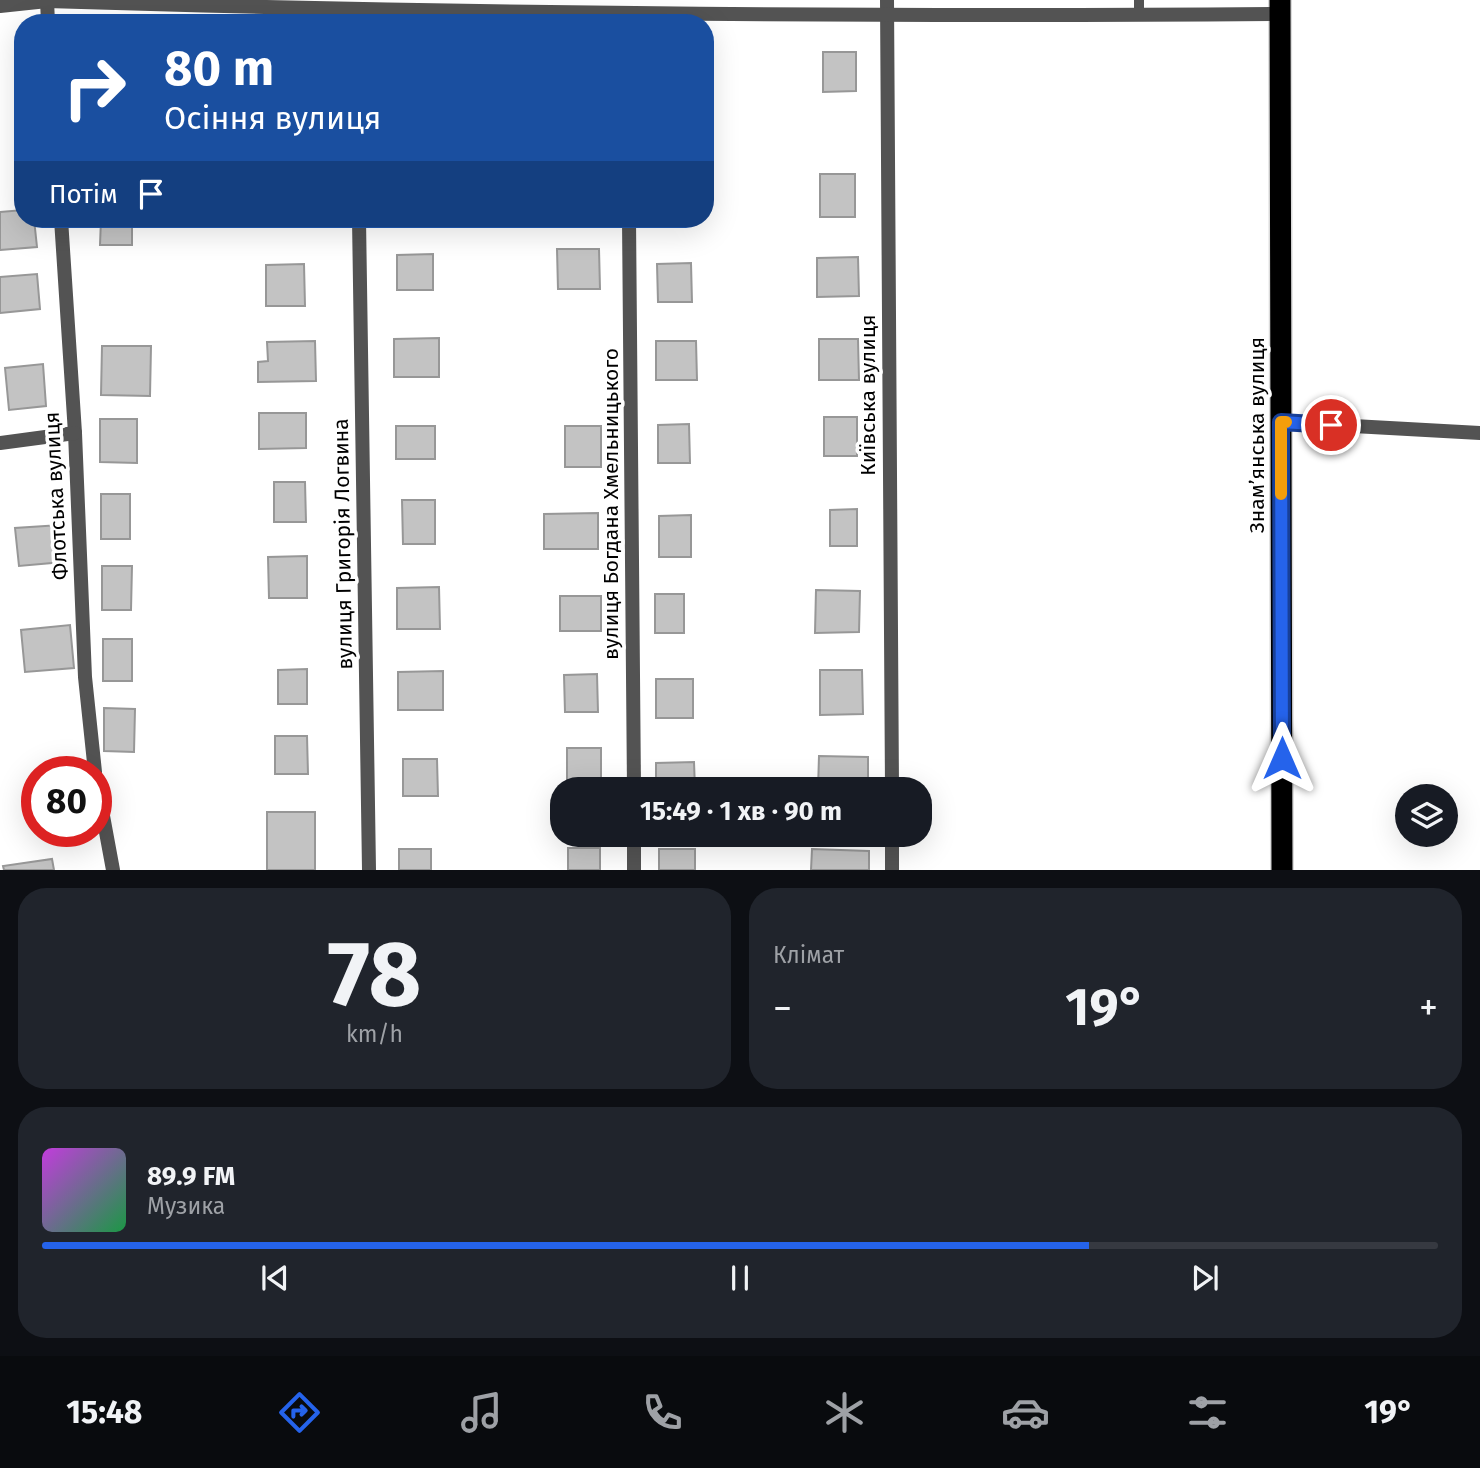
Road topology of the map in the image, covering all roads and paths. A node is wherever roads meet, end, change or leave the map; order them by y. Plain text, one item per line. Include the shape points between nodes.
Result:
1 (887, 0) edge
2 (47, 1) edge
3 (0, 6) edge
4 (1139, 7) edge
5 (1280, 7) edge
6 (356, 11) edge
7 (628, 11) edge
8 (887, 15) junction
9 (62, 228) edge
10 (359, 228) edge
11 (629, 228) edge
12 (1281, 422) junction
13 (75, 433) junction
14 (1480, 433) edge
15 (0, 443) edge
16 (93, 756) edge
17 (634, 777) edge
18 (892, 777) edge
19 (109, 847) edge
20 (634, 847) edge
21 (892, 847) edge
22 (113, 870) edge
23 (369, 870) edge
24 (634, 870) edge
25 (892, 870) edge
26 (1282, 870) edge

1 - 8 street, Київська вулиця
2 - 3 street
2 - 6 street
4 - 5 street
4 - 8 street
5 - 12 highway, Знамʼянська вулиця
6 - 7 street
7 - 8 street
8 - 18 street, Київська вулиця
9 - 13 street, Флотська вулиця
10 - 23 street, вулиця Григорія Логвина
11 - 17 street, вулиця Богдана Хмельницького
12 - 14 street
12 - 26 highway, Знамʼянська вулиця
13 - 15 street
13 - 16 street, Флотська вулиця via 85,677
19 - 22 street
20 - 24 street
21 - 25 street

